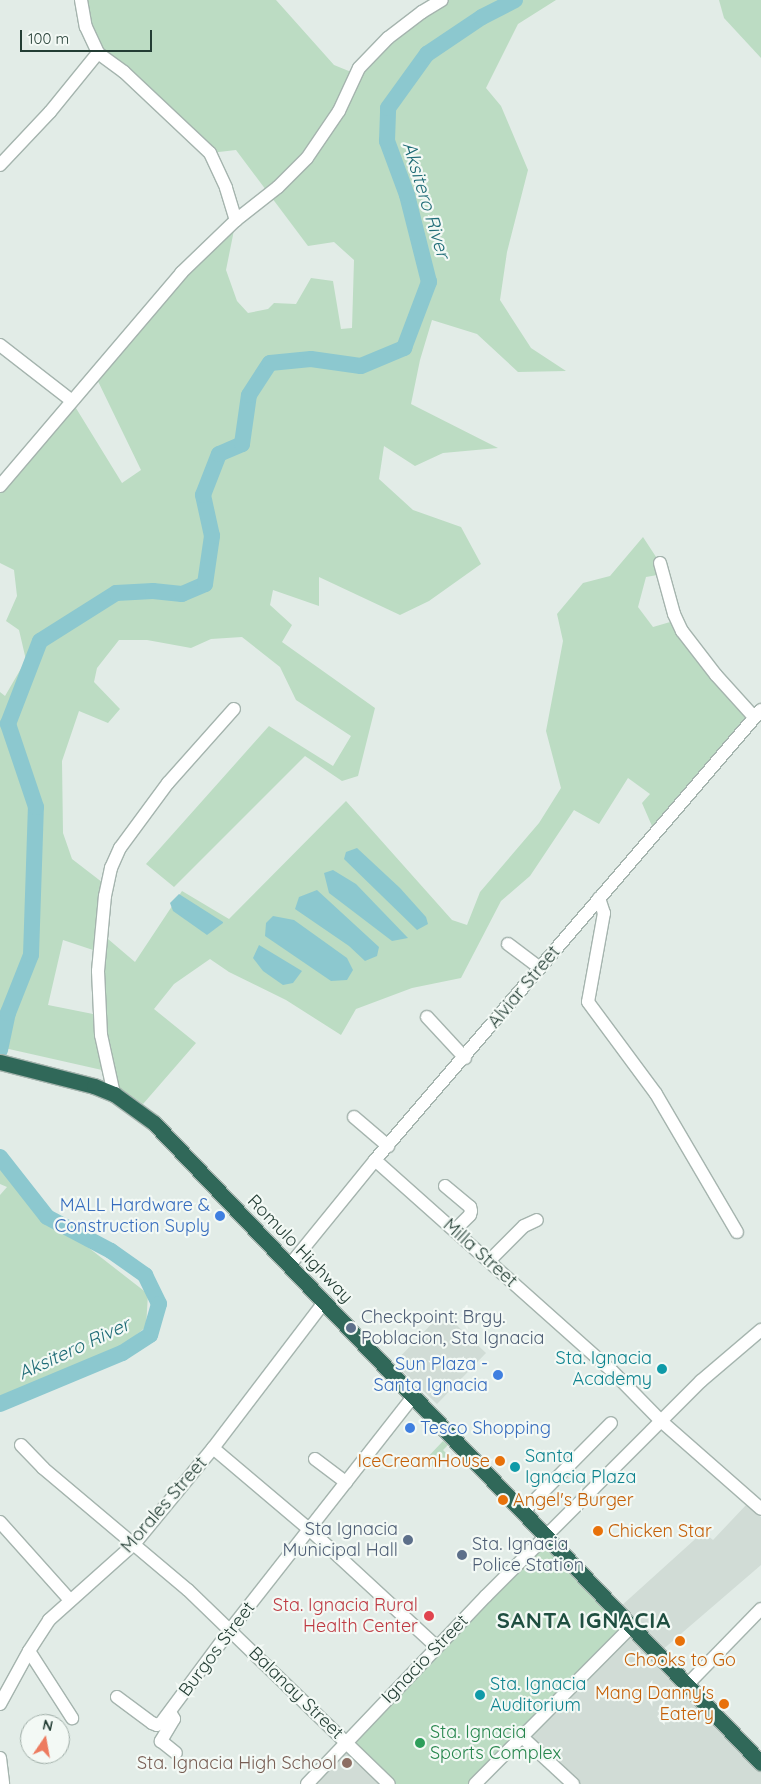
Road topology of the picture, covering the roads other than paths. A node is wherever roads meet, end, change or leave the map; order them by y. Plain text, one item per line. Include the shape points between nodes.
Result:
1 (81, 0) edge
2 (442, 0) edge
3 (98, 53) junction
4 (0, 165) edge
5 (236, 220) junction
6 (0, 345) edge
7 (71, 400) junction
8 (0, 486) edge
9 (660, 563) dead end
10 (234, 709) dead end
11 (758, 714) edge
12 (599, 898) junction
13 (508, 944) dead end
14 (540, 967) junction
15 (427, 1017) dead end
16 (465, 1058) junction
17 (0, 1062) edge
18 (114, 1094) junction
19 (354, 1117) dead end
20 (388, 1146) junction
21 (375, 1160) junction
22 (446, 1186) dead end
23 (537, 1220) dead end
24 (455, 1230) junction
25 (737, 1232) dead end
26 (489, 1261) junction
27 (289, 1266) junction
28 (325, 1301) junction
29 (761, 1330) edge
30 (413, 1398) junction
31 (661, 1421) junction
32 (611, 1423) dead end
33 (21, 1444) dead end
34 (213, 1448) junction
35 (315, 1458) dead end
36 (346, 1482) junction
37 (761, 1508) edge
38 (523, 1512) junction
39 (0, 1522) edge
40 (309, 1529) junction
41 (546, 1536) junction
42 (135, 1543) junction
43 (70, 1600) junction
44 (761, 1609) edge
45 (632, 1626) junction
46 (230, 1630) junction
47 (437, 1647) junction
48 (29, 1651) junction
49 (687, 1685) junction
50 (117, 1697) dead end
51 (0, 1704) edge
52 (170, 1712) junction
53 (72, 1718) dead end
54 (521, 1736) junction
55 (346, 1742) junction
56 (176, 1753) dead end
57 (0, 1758) edge
58 (761, 1763) edge
59 (3, 1784) edge
60 (307, 1784) edge
61 (389, 1784) edge
62 (475, 1784) edge
63 (573, 1784) edge

1 - 3 street via 86,27
2 - 5 street via 388,38 358,68 339,111 307,158 278,187
3 - 4 street via 50,112
3 - 5 street via 124,72 210,153
5 - 7 street via 180,273
6 - 7 street
7 - 8 street
9 - 11 street via 682,631 716,675
10 - 18 street via 168,783 120,848 111,868 98,971 101,1035
11 - 12 street, Alviar Street
12 - 14 street, Alviar Street
12 - 25 street via 604,913 588,1002 653,1090
13 - 14 street
14 - 16 street, Alviar Street
15 - 16 street
16 - 20 street, Alviar Street
17 - 18 highway, Romulo Highway via 76,1080
18 - 27 highway, Romulo Highway via 154,1123
19 - 20 street
20 - 21 street, Alviar Street
21 - 24 street, Milla Street
21 - 27 street, Alviar Street
22 - 24 street via 471,1211
23 - 26 street via 524,1226
24 - 26 street, Milla Street
26 - 31 street, Milla Street via 612,1371
27 - 28 highway, Romulo Highway
28 - 30 highway, Romulo Highway
28 - 34 street, Morales Street
29 - 31 street, Ignacio Street via 701,1381
30 - 36 street, Burgos Street
30 - 38 highway, Romulo Highway
31 - 37 street, Milla Street
31 - 41 street, Ignacio Street
32 - 38 street
33 - 42 street, Balanay Street via 43,1468
34 - 40 street
34 - 42 street, Morales Street
35 - 36 street
36 - 40 street, Burgos Street
38 - 41 highway, Romulo Highway
39 - 43 street
40 - 46 street, Burgos Street
40 - 47 street
41 - 45 highway, Romulo Highway
41 - 47 street, Ignacio Street
42 - 43 street, Morales Street
42 - 46 street, Balanay Street
43 - 48 street, Morales Street via 49,1620
44 - 49 street
45 - 49 highway, Romulo Highway
45 - 54 street
46 - 52 street, Burgos Street
46 - 55 street, Balanay Street
47 - 55 street, Ignacio Street
48 - 51 street, Morales Street
48 - 53 street
49 - 58 highway, Romulo Highway
50 - 52 street via 157,1725
52 - 56 street via 174,1719 161,1741
54 - 62 street
54 - 63 street
55 - 60 street, Ignacio Street
55 - 61 street, Balanay Street
57 - 59 street

